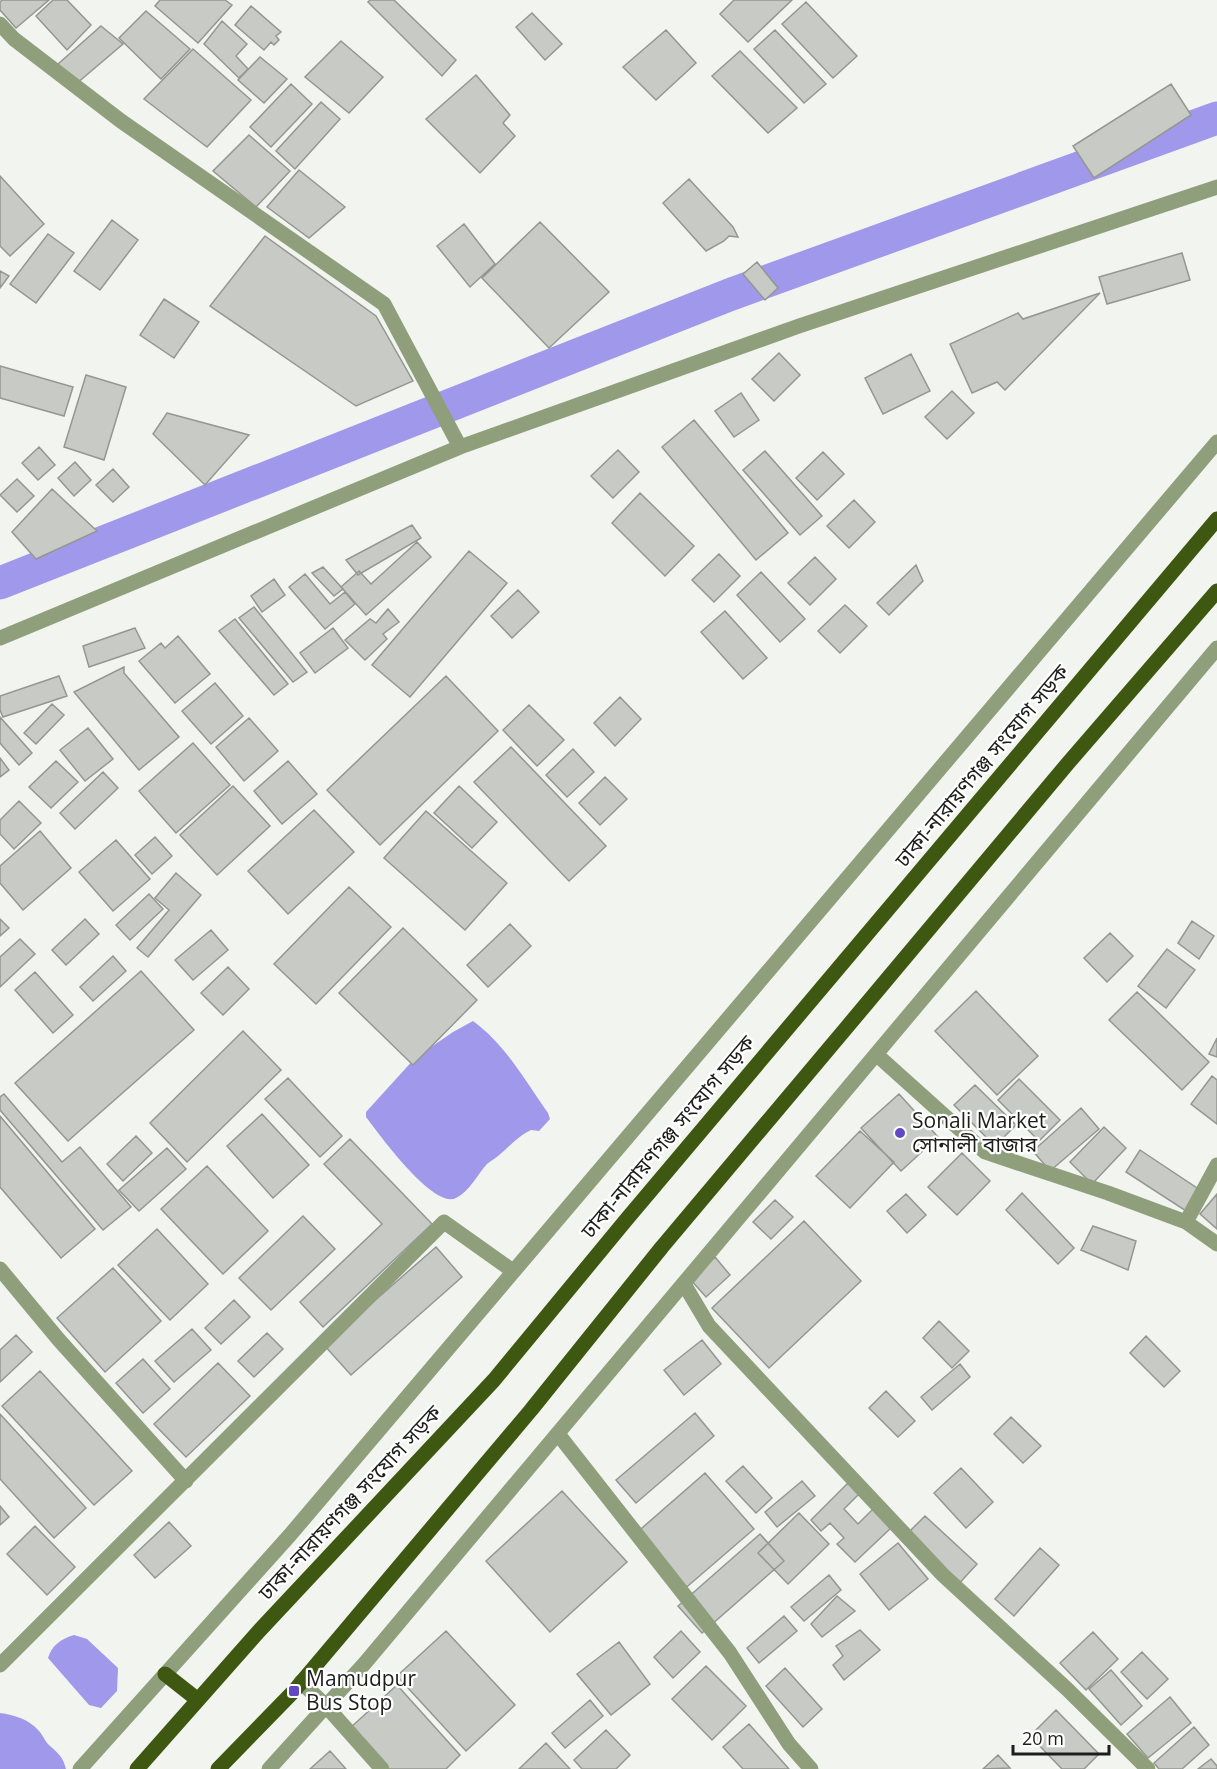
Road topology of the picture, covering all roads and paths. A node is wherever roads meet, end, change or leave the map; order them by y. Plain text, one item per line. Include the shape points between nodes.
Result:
1 (0, 24) edge
2 (1217, 187) edge
3 (1217, 442) edge
4 (459, 446) junction
5 (1217, 519) edge
6 (1217, 591) edge
7 (0, 638) edge
8 (1217, 648) edge
9 (877, 1055) junction
10 (1217, 1165) edge
11 (1186, 1222) junction
12 (1217, 1244) edge
13 (0, 1269) edge
14 (513, 1271) junction
15 (684, 1284) junction
16 (558, 1434) junction
17 (186, 1481) junction
18 (0, 1665) edge
19 (165, 1674) junction
20 (301, 1682) junction
21 (198, 1700) junction
22 (326, 1706) junction
23 (80, 1769) edge
24 (137, 1769) edge
25 (218, 1769) edge
26 (269, 1769) edge
27 (382, 1769) edge
28 (811, 1769) edge
29 (1148, 1769) edge

1 - 4 street via 121,121 384,304
2 - 4 street via 799,326
3 - 14 street
4 - 7 street
5 - 21 main road, ঢাকা-নারায়ণগঞ্জ সংযোগ সড়ক via 494,1380
6 - 20 main road via 808,1072 531,1410
8 - 9 street
9 - 11 street via 985,1152
9 - 15 street
10 - 11 street
11 - 12 street
13 - 17 street via 58,1340
14 - 17 street via 444,1222
14 - 19 street via 298,1526
15 - 16 street
15 - 29 street via 709,1326 943,1575
16 - 22 street
16 - 28 street via 730,1653 789,1744
17 - 18 street
19 - 21 main road
19 - 23 street
20 - 22 street
20 - 25 main road
21 - 24 main road, ঢাকা-নারায়ণগঞ্জ সংযোগ সড়ক
22 - 26 street
22 - 27 street

